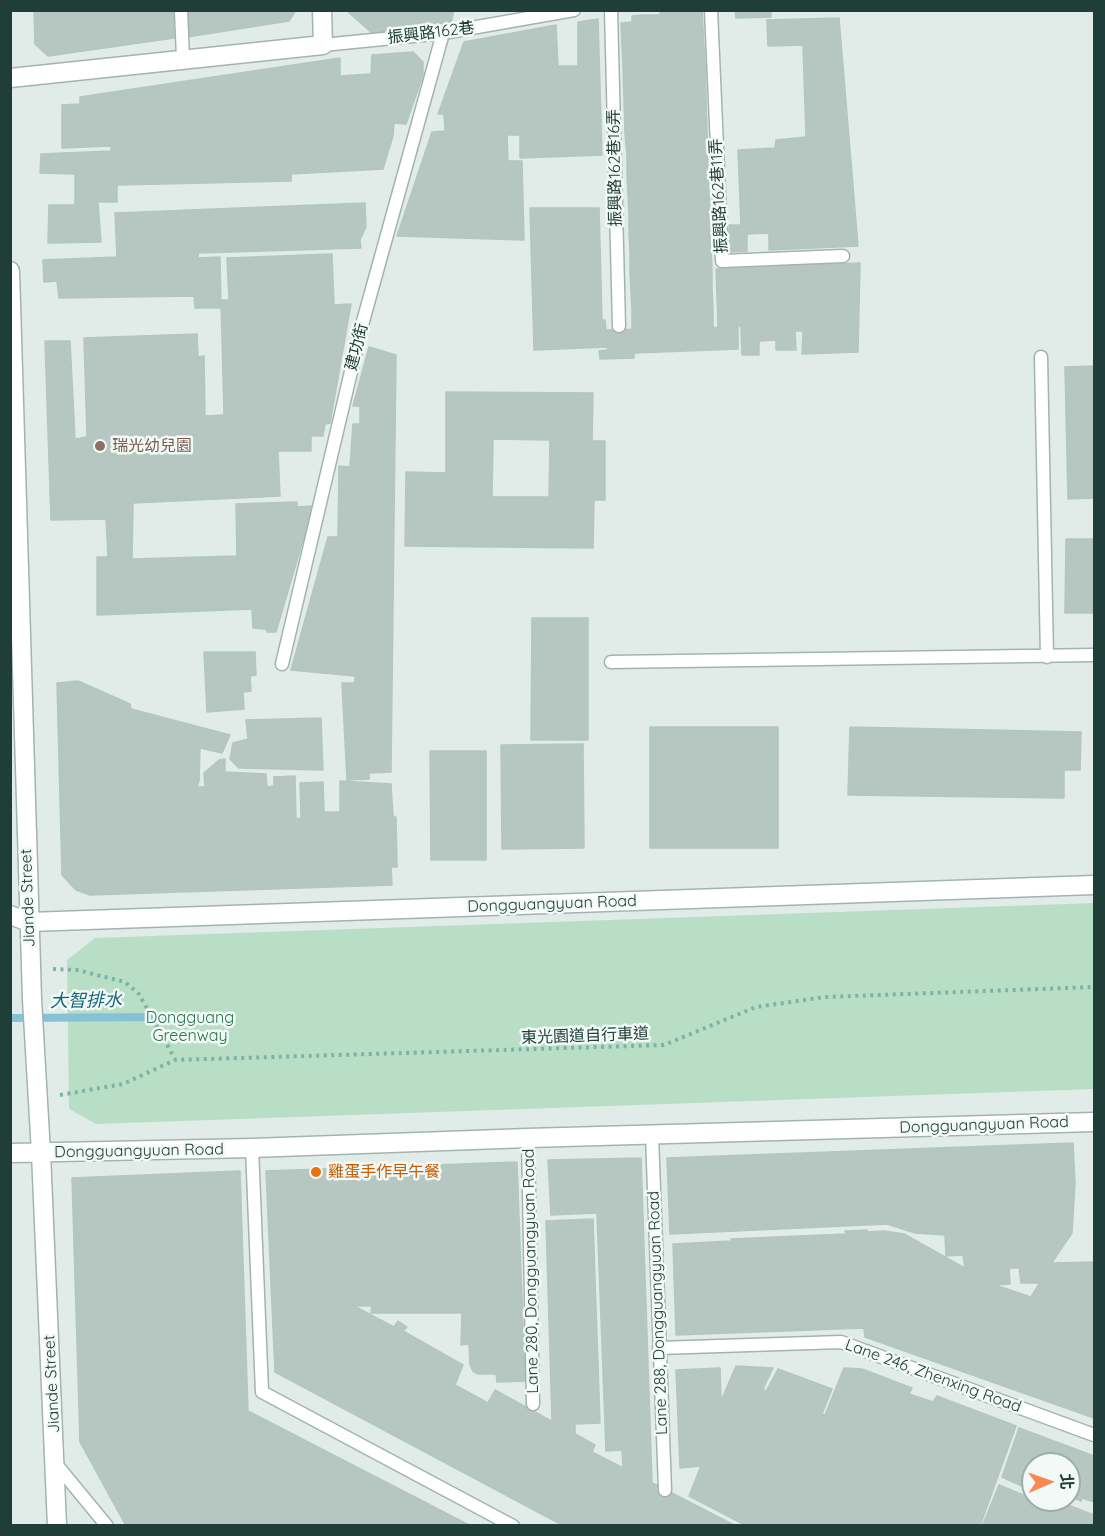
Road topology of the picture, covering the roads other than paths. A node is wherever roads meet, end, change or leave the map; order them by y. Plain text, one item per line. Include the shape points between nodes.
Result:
1 (181, 10) edge
2 (322, 10) edge
3 (574, 10) edge
4 (611, 10) edge
5 (711, 10) edge
6 (444, 33) junction
7 (323, 45) junction
8 (183, 58) junction
9 (10, 78) edge
10 (843, 256) dead end
11 (10, 271) edge
12 (619, 326) dead end
13 (1041, 357) dead end
14 (1095, 656) edge
15 (1047, 657) junction
16 (611, 662) dead end
17 (282, 664) dead end
18 (1095, 885) edge
19 (10, 915) edge
20 (29, 922) junction
21 (1095, 1122) edge
22 (652, 1135) junction
23 (528, 1138) junction
24 (252, 1148) junction
25 (10, 1153) edge
26 (41, 1153) junction
27 (659, 1348) junction
28 (533, 1404) dead end
29 (1095, 1435) edge
30 (56, 1464) junction
31 (665, 1490) dead end
32 (57, 1526) edge
33 (107, 1526) edge
34 (513, 1526) edge

1 - 8 lane
2 - 7 street
3 - 6 lane, 振興路162巷
4 - 12 lane, 振興路162巷16弄
5 - 10 lane, 振興路162巷11弄 via 722,261
6 - 7 lane, 振興路162巷
6 - 17 lane, 建功街 via 362,325
7 - 8 street
8 - 9 street
11 - 20 street, Jiande Street
13 - 15 lane
14 - 15 lane
15 - 16 lane
18 - 20 street, Dongguangyuan Road
19 - 20 street, Dongguangyuan Road
20 - 26 street, Jiande Street
21 - 22 street, Dongguangyuan Road
22 - 23 street, Dongguangyuan Road
22 - 27 lane, Lane 288, Dongguangyuan Road
23 - 24 street, Dongguangyuan Road
23 - 28 lane, Lane 280, Dongguangyuan Road
24 - 26 street, Dongguangyuan Road
24 - 34 lane via 262,1392
25 - 26 street, Dongguangyuan Road
26 - 30 street, Jiande Street
27 - 29 lane, Lane 246, Zhenxing Road via 841,1342
27 - 31 lane, Lane 288, Dongguangyuan Road
30 - 32 street, Jiande Street
30 - 33 lane

